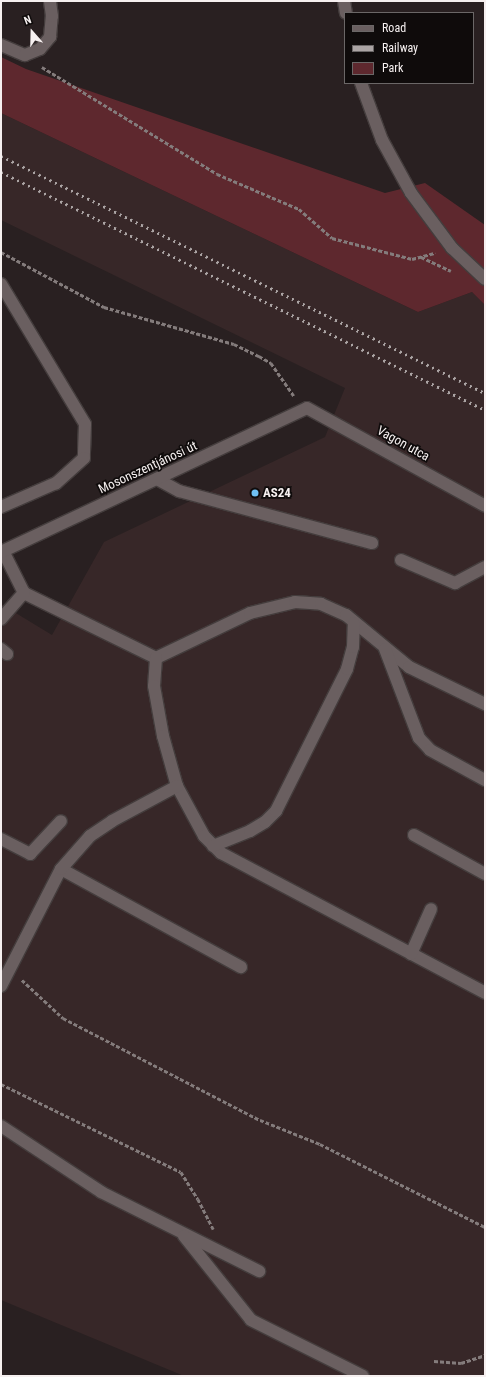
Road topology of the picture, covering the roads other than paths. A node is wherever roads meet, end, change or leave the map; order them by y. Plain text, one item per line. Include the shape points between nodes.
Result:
1 (50, 1) edge
2 (344, 1) edge
3 (346, 12) edge
4 (1, 45) edge
5 (361, 84) edge
6 (485, 279) edge
7 (1, 284) edge
8 (307, 408) joint
9 (157, 479) junction
10 (485, 506) edge
11 (1, 507) edge
12 (372, 543) dead end
13 (2, 552) edge
14 (401, 560) dead end
15 (485, 566) edge
16 (24, 594) junction
17 (1, 619) edge
18 (354, 623) junction
19 (384, 647) junction
20 (156, 658) junction
21 (485, 704) edge
22 (485, 780) edge
23 (177, 786) junction
24 (61, 821) dead end
25 (414, 835) dead end
26 (1, 839) edge
27 (213, 846) junction
28 (61, 869) junction
29 (485, 874) edge
30 (431, 909) dead end
31 (411, 954) junction
32 (241, 967) dead end
33 (1, 986) edge
34 (485, 993) edge
35 (1, 1126) edge
36 (182, 1234) junction
37 (259, 1271) dead end
38 (363, 1376) edge

1 - 4 street via 50,37 40,48 25,55
2 - 3 street
5 - 6 street via 382,140 407,186 452,248
7 - 11 street via 85,424 84,458 56,483
8 - 9 street, Mosonszentjánosi út
8 - 10 street, Vagon utca
9 - 12 street via 179,491
9 - 13 street, Mosonszentjánosi út
13 - 16 street
14 - 15 street via 455,583
16 - 17 street
16 - 20 street
18 - 19 street
18 - 20 street via 346,615 321,604 301,602 279,605 250,613
18 - 27 street via 353,648 347,669 276,811 265,822 250,831
19 - 21 street via 409,667
19 - 22 street via 419,738 430,750
20 - 23 street via 154,686 163,736
23 - 27 street via 204,836
23 - 28 street via 112,821 90,836
24 - 26 street via 30,854
25 - 29 street
27 - 31 street via 234,863
28 - 32 street
28 - 33 street
30 - 31 street
31 - 34 street
35 - 36 street via 101,1192
36 - 37 street
36 - 38 street via 251,1320

